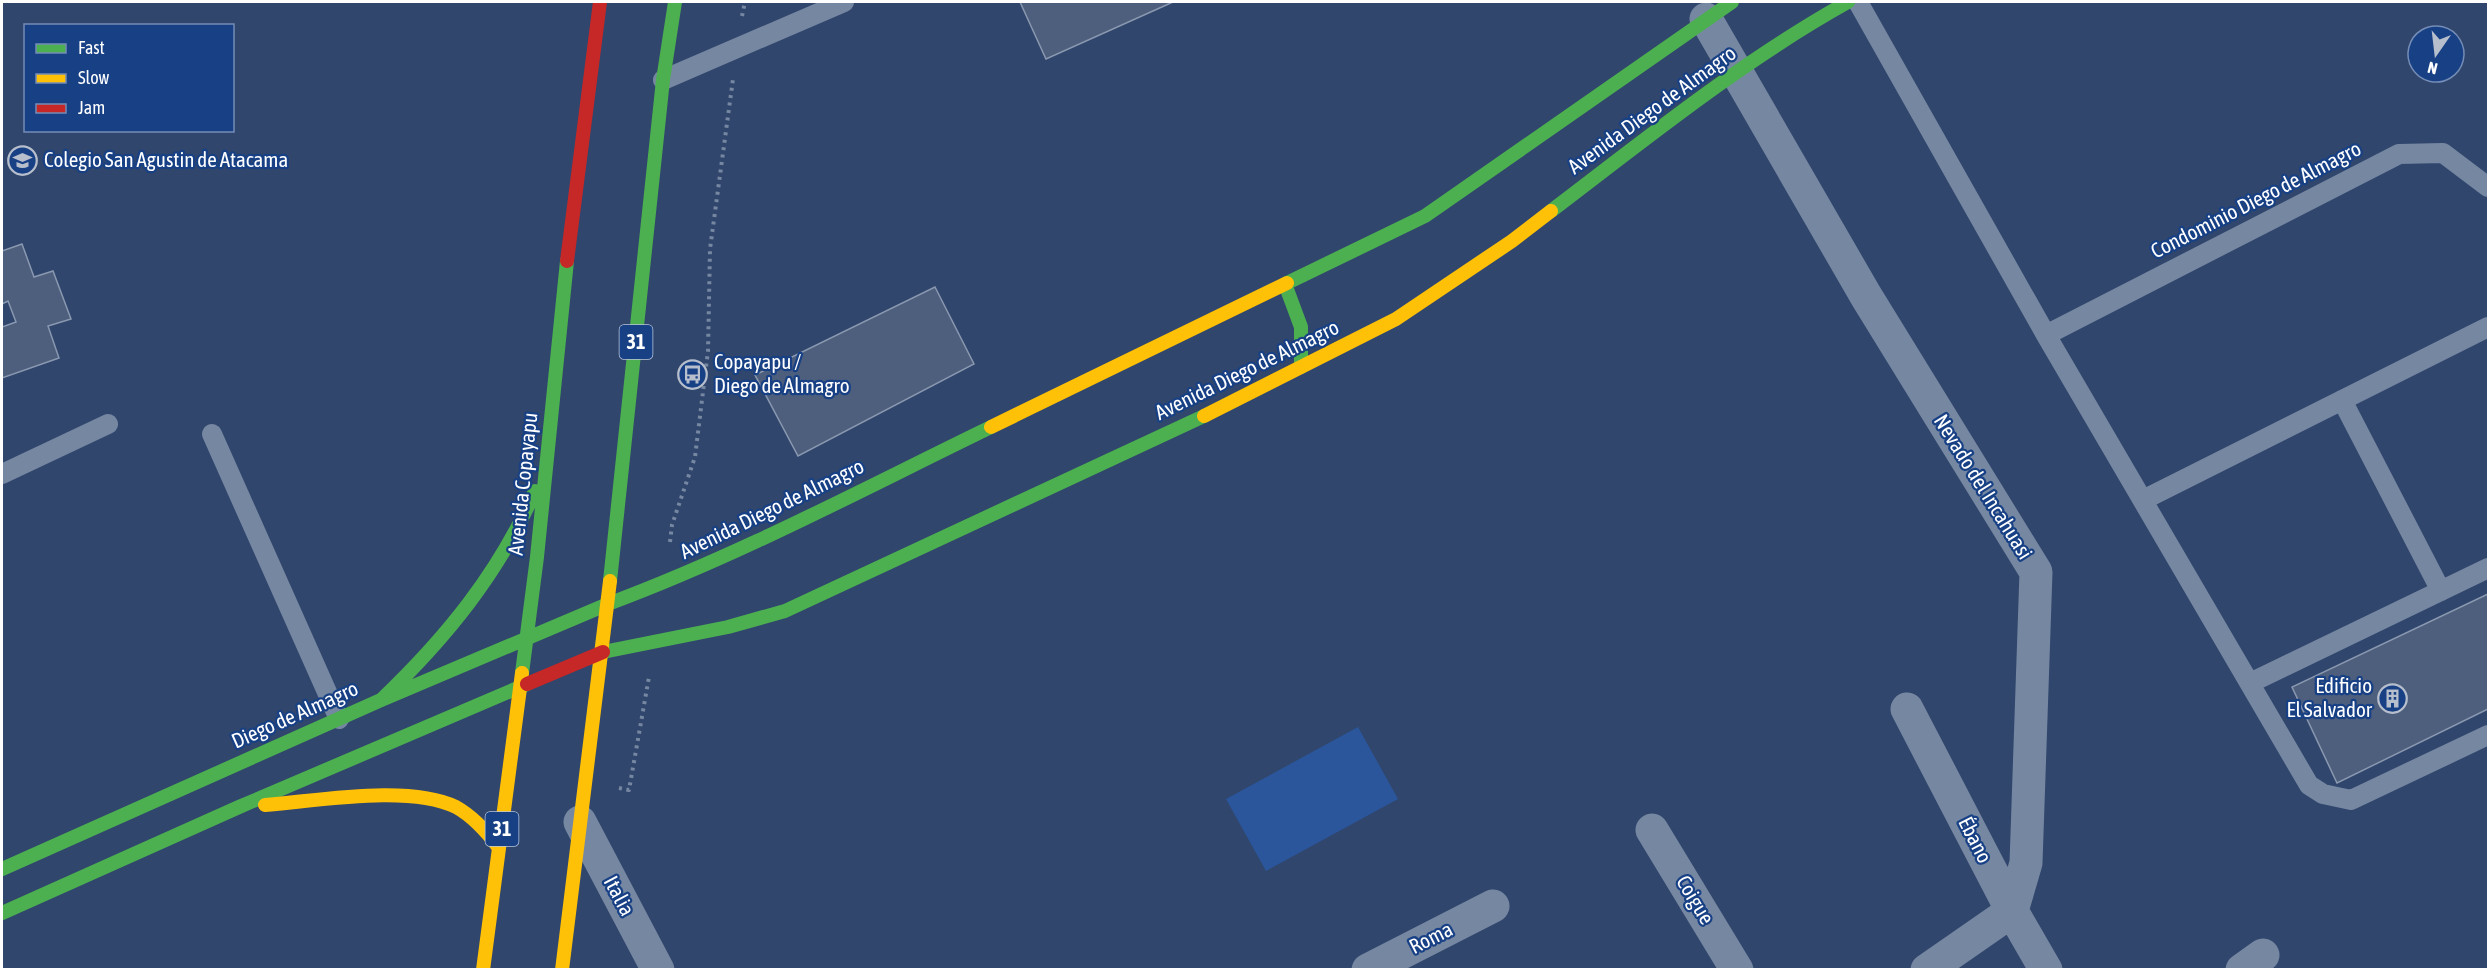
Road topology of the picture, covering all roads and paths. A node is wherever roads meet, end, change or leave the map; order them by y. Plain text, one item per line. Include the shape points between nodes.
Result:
1 (600, 2) edge
2 (675, 2) edge
3 (844, 2) edge
4 (1848, 2) edge
5 (1857, 2) edge
6 (1719, 10) edge
7 (1736, 74) junction
8 (663, 80) junction
9 (2488, 187) edge
10 (1286, 284) junction
11 (2488, 327) edge
12 (2046, 335) junction
13 (1301, 368) junction
14 (2342, 400) junction
15 (108, 424) dead end
16 (212, 434) dead end
17 (546, 464) junction
18 (2, 474) edge
19 (2143, 500) junction
20 (2488, 568) edge
21 (2441, 591) junction
22 (608, 604) junction
23 (526, 638) junction
24 (603, 652) junction
25 (2250, 683) junction
26 (520, 688) junction
27 (381, 700) junction
28 (1907, 709) dead end
29 (339, 719) junction
30 (2488, 735) edge
31 (237, 802) junction
32 (580, 822) junction
33 (1653, 830) dead end
34 (499, 848) junction
35 (2, 868) edge
36 (1493, 906) dead end
37 (2012, 911) junction
38 (2, 913) edge
39 (483, 969) edge
40 (562, 969) edge
41 (658, 969) edge
42 (1368, 969) edge
43 (1737, 969) edge
44 (1927, 969) edge
45 (2046, 969) edge

1 - 17 main road, Avenida Copayapu / 31
2 - 8 main road, 31
3 - 8 lane
4 - 7 main road, Avenida Diego de Almagro via 1803,27
5 - 12 lane
6 - 7 street, Nevado del Incahuasi
6 - 10 main road, Avenida Diego de Almagro via 1425,216
7 - 13 main road, Avenida Diego de Almagro via 1468,271 1396,319
7 - 37 street, Nevado del Incahuasi via 1866,296 2036,572 2026,863
8 - 22 main road, 31
9 - 12 lane, Condominio Diego de Almagro via 2443,153 2399,154
10 - 13 main road via 1301,327
10 - 22 main road, Avenida Diego de Almagro via 731,553
11 - 14 lane
12 - 19 lane
13 - 24 main road, Avenida Diego de Almagro via 785,610 728,627
14 - 19 lane
14 - 21 lane
15 - 18 lane
16 - 29 lane
17 - 23 main road, Avenida Copayapu / 31
17 - 27 main road via 528,512 473,601 427,655
19 - 25 lane
20 - 21 lane
21 - 25 lane
22 - 23 main road, Diego de Almagro
22 - 24 main road, 31
23 - 26 main road, Avenida Copayapu / 31
23 - 27 main road, Diego de Almagro
24 - 26 main road
24 - 32 main road, 31
25 - 30 lane via 2309,785 2337,799 2351,800
26 - 31 main road
26 - 34 main road, Avenida Copayapu / 31
27 - 29 main road, Diego de Almagro
28 - 37 street, Ébano
29 - 35 main road, Diego de Almagro via 226,774
31 - 34 main road via 397,795 442,800 470,815
31 - 38 main road
32 - 40 main road, 31
32 - 41 street, Italia
33 - 43 street, Coigue
34 - 39 main road, Avenida Copayapu / 31
36 - 42 street, Roma
37 - 44 street
37 - 45 street, Ébano

